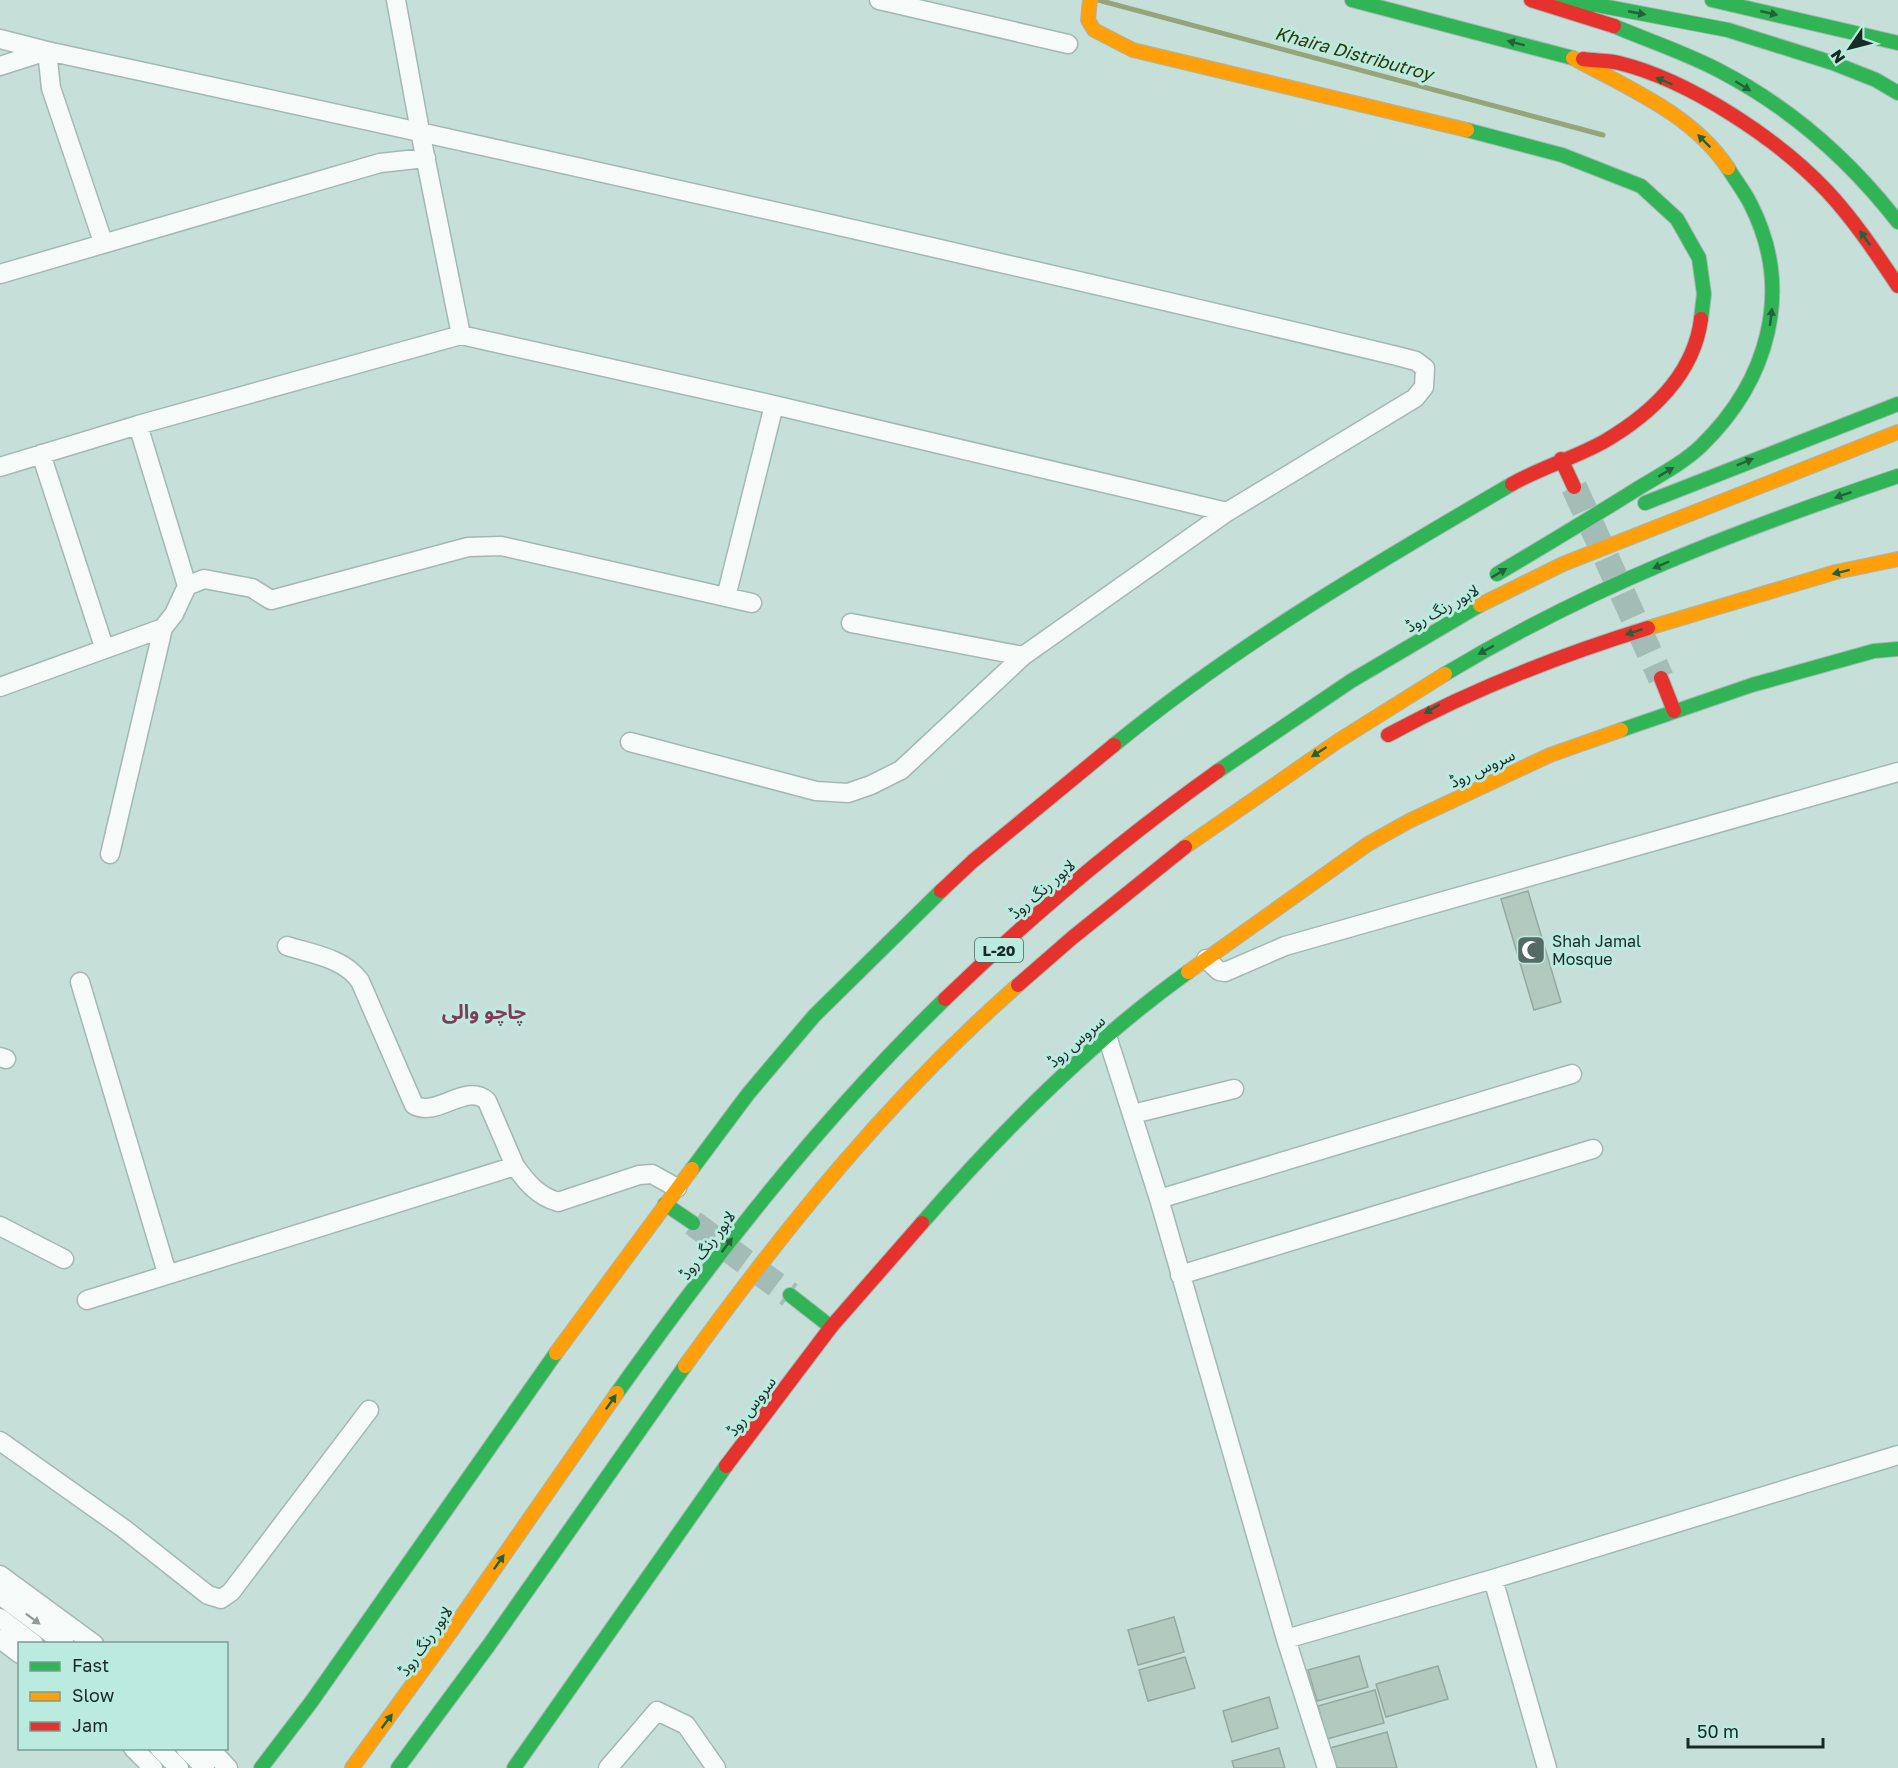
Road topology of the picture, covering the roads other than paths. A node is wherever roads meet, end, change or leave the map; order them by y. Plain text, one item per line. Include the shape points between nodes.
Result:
1 (396, 0) edge
2 (879, 0) edge
3 (1090, 0) edge
4 (1352, 0) edge
5 (1531, 0) edge
6 (1712, 0) edge
7 (1558, 7) junction
8 (1614, 26) junction
9 (0, 39) edge
10 (1711, 41) dead end
11 (1898, 43) edge
12 (1068, 44) dead end
13 (48, 51) junction
14 (1764, 56) dead end
15 (1573, 58) junction
16 (0, 66) edge
17 (1898, 93) edge
18 (1898, 99) edge
19 (420, 131) junction
20 (426, 158) junction
21 (1898, 222) edge
22 (103, 242) junction
23 (0, 274) edge
24 (1898, 286) edge
25 (461, 336) junction
26 (1897, 404) edge
27 (774, 405) junction
28 (138, 425) junction
29 (1898, 432) edge
30 (41, 454) junction
31 (1561, 459) junction
32 (0, 467) edge
33 (1898, 476) edge
34 (1574, 487) tunnel mouth
35 (1227, 512) junction
36 (1592, 519) junction
37 (1898, 559) edge
38 (1486, 580) dead end
39 (187, 586) junction
40 (726, 597) junction
41 (1459, 600) dead end
42 (752, 603) dead end
43 (851, 623) dead end
44 (163, 628) junction
45 (1422, 637) junction
46 (104, 647) junction
47 (1898, 649) edge
48 (1023, 656) junction
49 (1661, 678) tunnel mouth
50 (0, 687) edge
51 (1674, 711) junction
52 (1379, 740) dead end
53 (630, 742) dead end
54 (1898, 772) edge
55 (1306, 781) dead end
56 (1220, 822) junction
57 (110, 854) dead end
58 (287, 946) dead end
59 (1206, 958) junction
60 (80, 982) dead end
61 (1107, 1036) junction
62 (1572, 1074) dead end
63 (1234, 1089) dead end
64 (1133, 1114) junction
65 (1593, 1149) dead end
66 (515, 1166) junction
67 (677, 1188) junction
68 (1159, 1199) junction
69 (665, 1204) junction
70 (693, 1223) tunnel mouth
71 (0, 1226) edge
72 (64, 1259) dead end
73 (168, 1273) junction
74 (1180, 1275) junction
75 (790, 1295) tunnel mouth
76 (87, 1300) dead end
77 (831, 1327) junction
78 (369, 1410) dead end
79 (0, 1441) edge
80 (1898, 1455) edge
81 (0, 1575) edge
82 (1492, 1579) junction
83 (0, 1595) edge
84 (0, 1618) edge
85 (0, 1639) edge
86 (1286, 1639) junction
87 (31, 1642) edge
88 (62, 1642) edge
89 (91, 1642) edge
90 (18, 1652) edge
91 (134, 1750) edge
92 (160, 1750) edge
93 (186, 1750) edge
94 (210, 1750) edge
95 (153, 1768) edge
96 (179, 1768) edge
97 (205, 1768) edge
98 (228, 1768) edge
99 (261, 1768) edge
100 (352, 1768) edge
101 (398, 1768) edge
102 (514, 1768) edge
103 (608, 1768) edge
104 (716, 1768) edge
105 (1327, 1768) edge
106 (1547, 1768) edge

1 - 19 street
2 - 12 street
3 - 31 main road via 1088,20 1094,30 1133,50 1562,155 1641,186 1677,219 1699,258 1704,294 1700,327 1689,361 1665,397 1605,441
15 -> 4 main road
5 - 7 main road
6 -> 11 main road
7 - 8 main road
7 -> 17 main road via 1597,5 1728,30 1833,63
8 - 10 main road
8 -> 21 main road via 1721,72 1811,130 1851,164
9 - 13 street
13 - 16 street
13 - 19 street
13 - 22 street via 51,88
14 - 18 main road via 1840,77
24 -> 15 main road via 1826,189 1756,133 1682,88 1622,63
36 -> 15 main road via 1680,464 1734,412 1758,372 1767,346 1774,296 1763,234 1736,181 1715,152 1693,130 1645,95
19 - 20 street
19 - 35 street via 1198,308 1398,356 1425,368 1424,387 1415,398
20 - 22 street via 381,163
20 - 25 street
22 - 23 street
25 - 27 street
25 - 28 street
36 -> 26 main road via 1646,503
27 - 35 street
27 - 40 street
28 - 30 street
28 - 39 street
29 - 45 main road, لاہور رنگ روڈ / L-20 via 1538,575
30 - 32 street
30 - 46 street
31 - 34 main road
31 - 67 main road via 1395,552 1247,646 1161,707 1044,801 973,861 814,1016 748,1094
33 -> 56 main road, L-20 via 1699,548 1578,600 1358,727
35 - 48 street
38 -> 36 main road
37 -> 52 main road via 1677,618 1538,662 1441,704
39 - 40 street via 204,579 252,588 271,600 468,546 501,546
39 - 44 street
40 - 42 street
41 - 45 main road
43 - 48 street
44 - 46 street
44 - 57 street
100 -> 45 main road, لاہور رنگ روڈ / L-20 via 412,1689 650,1346 750,1215 897,1050 976,970 1140,828 1242,753
46 - 50 street
47 - 51 main road, سروس روڈ via 1874,651
48 - 53 street via 901,770 848,793 816,791
49 - 51 main road
51 - 59 main road, سروس روڈ via 1550,755 1409,821 1368,844
54 - 59 street via 1285,946 1225,972
55 - 56 main road
56 - 101 main road, L-20 via 1102,913 1008,994 870,1133 777,1243 688,1358 489,1645
58 - 66 street via 352,970 414,1105 429,1108 472,1094 481,1095
59 - 61 main road, سروس روڈ
60 - 73 street
61 - 64 street
61 - 77 main road, سروس روڈ via 1057,1079 939,1203
62 - 68 street
63 - 64 street
64 - 68 street
65 - 74 street
66 - 67 street via 534,1190 558,1202 639,1175 652,1174
66 - 73 street
67 - 69 main road
68 - 74 street
69 - 70 main road
69 - 99 main road
71 - 72 street
73 - 76 street
74 - 86 street
75 - 77 main road
77 - 102 main road, سروس روڈ via 726,1466
78 - 79 street via 238,1584 221,1599 208,1595 123,1528
80 - 82 street
81 - 89 street
82 - 86 street
82 - 106 street
83 -> 88 street
84 - 87 street
85 - 90 street
86 - 105 street
91 - 95 street
92 - 96 street
93 - 97 street
94 - 98 street
103 - 104 street via 657,1711 686,1725

